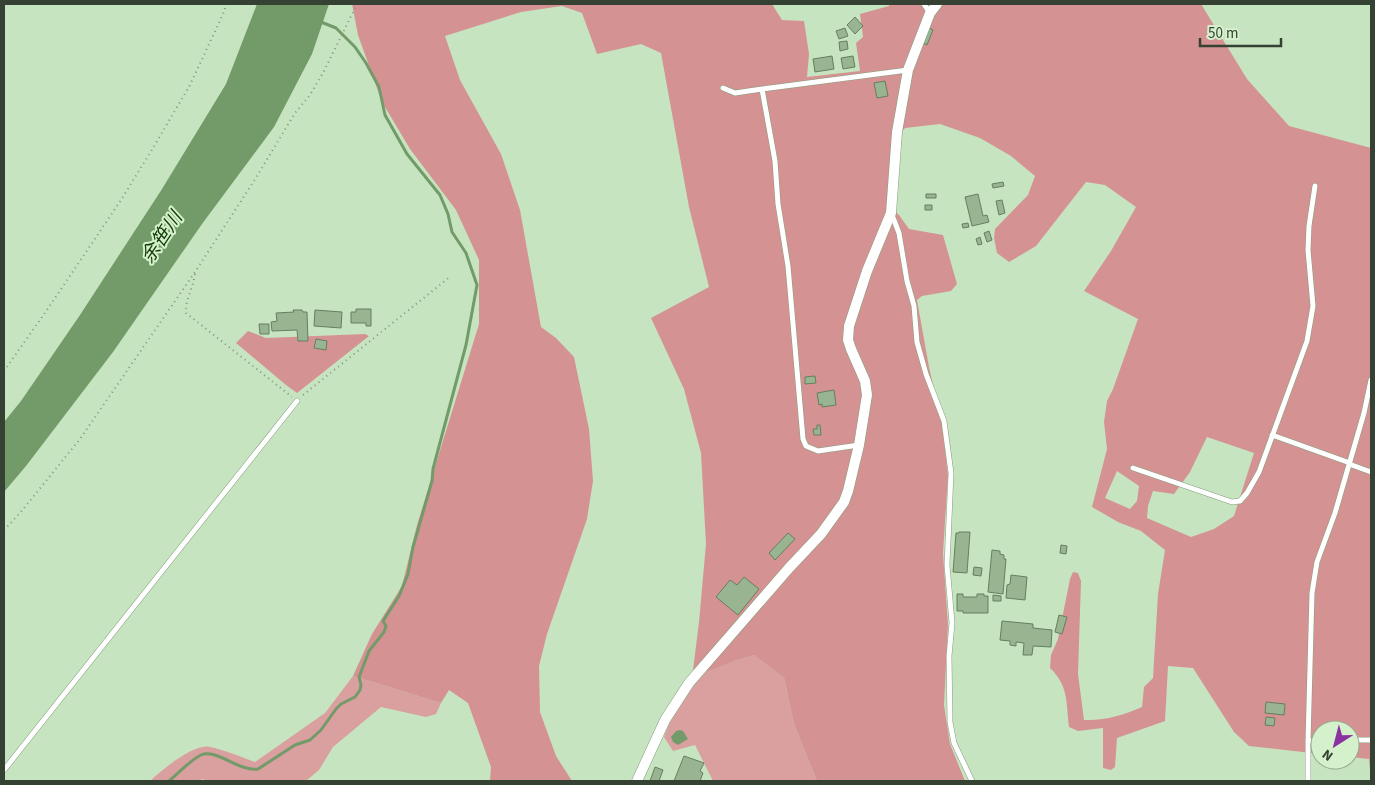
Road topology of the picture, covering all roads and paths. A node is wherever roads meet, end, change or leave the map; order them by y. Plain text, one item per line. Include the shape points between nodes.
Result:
1 (226, 4) edge
2 (357, 4) edge
3 (924, 4) edge
4 (934, 8) edge
5 (908, 70) junction
6 (723, 88) dead end
7 (762, 89) junction
8 (1316, 186) dead end
9 (891, 213) junction
10 (195, 272) junction
11 (451, 276) dead end
12 (4, 371) edge
13 (1371, 380) edge
14 (297, 401) junction
15 (1272, 436) junction
16 (859, 445) junction
17 (1349, 463) junction
18 (1133, 468) dead end
19 (1371, 472) edge
20 (4, 530) edge
21 (1308, 741) joint
22 (4, 770) edge
23 (637, 781) edge
24 (972, 781) edge
25 (1308, 781) edge

1 - 12 path via 190,85 153,148
2 - 10 path via 310,95 295,113
3 - 4 lane
4 - 5 street
5 - 7 lane
5 - 9 street via 897,132
6 - 7 lane via 735,93
7 - 16 lane via 775,160 788,266 803,439 806,446 818,451
8 - 15 lane via 1309,226 1313,306 1307,341
9 - 16 street via 849,326 848,340 865,381 867,395
9 - 24 lane via 899,233 926,374 944,421 951,473 947,565 952,623 950,722 954,743
10 - 14 path via 186,313
10 - 20 path via 80,439
11 - 14 path
13 - 17 lane
14 - 22 lane
15 - 17 lane
15 - 18 lane via 1258,472 1240,501 1232,502
16 - 23 street via 844,502 821,534 689,683 665,720
17 - 19 lane
17 - 21 lane via 1317,562 1312,593
21 - 25 lane

